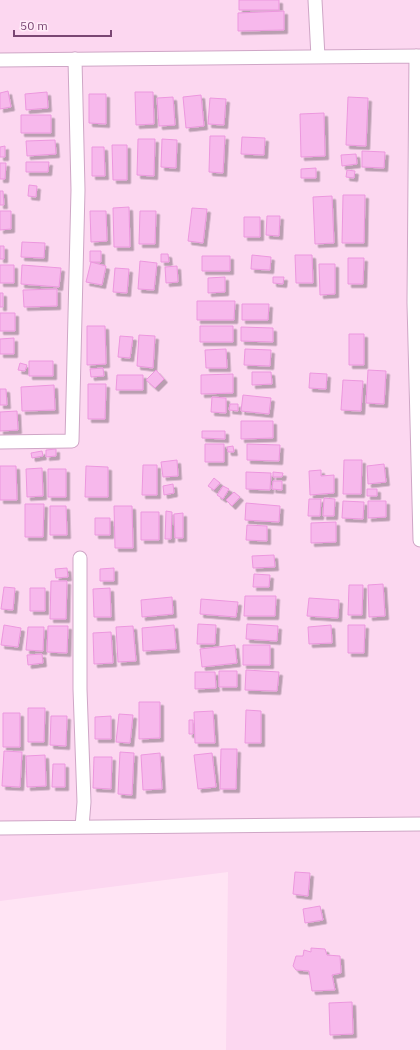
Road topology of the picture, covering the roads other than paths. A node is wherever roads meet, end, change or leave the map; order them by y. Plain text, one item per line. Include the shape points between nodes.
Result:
1 (315, 0) edge
2 (418, 56) edge
3 (318, 57) junction
4 (75, 59) junction
5 (0, 60) edge
6 (0, 442) edge
7 (420, 540) edge
8 (80, 558) dead end
9 (420, 824) edge
10 (82, 826) junction
11 (0, 828) edge

1 - 3 street
2 - 3 street
2 - 7 street via 414,303
3 - 4 street
4 - 5 street
4 - 6 street via 78,205 72,441
8 - 10 street via 80,689 84,802
9 - 10 street
10 - 11 street

